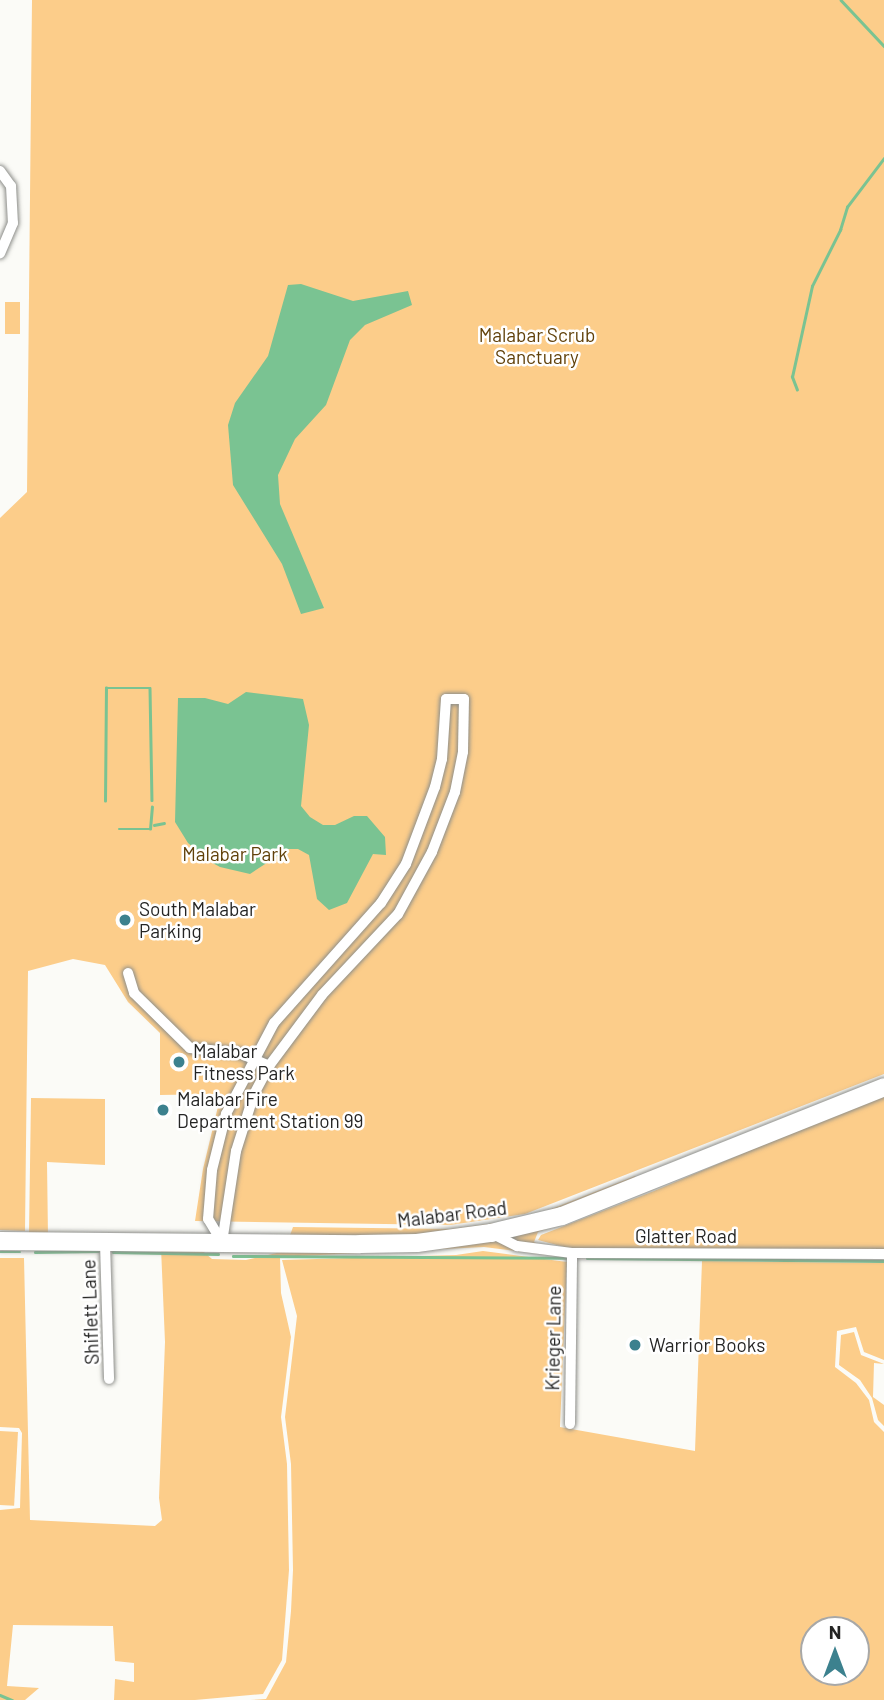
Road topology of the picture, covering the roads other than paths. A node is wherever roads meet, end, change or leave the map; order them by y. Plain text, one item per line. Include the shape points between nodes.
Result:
1 (0, 171) edge
2 (0, 253) edge
3 (406, 864) junction
4 (421, 876) junction
5 (320, 969) junction
6 (128, 973) dead end
7 (335, 982) junction
8 (254, 1059) junction
9 (269, 1066) junction
10 (884, 1087) edge
11 (491, 1233) junction
12 (0, 1241) edge
13 (222, 1242) junction
14 (105, 1243) junction
15 (572, 1253) junction
16 (884, 1254) edge
17 (109, 1379) dead end
18 (570, 1423) dead end

1 - 2 street via 11,186 13,222
3 - 4 street
3 - 4 street via 442,759 446,699 464,699 463,752 455,792
3 - 5 street via 381,904
4 - 7 street via 398,914
5 - 7 street
5 - 8 street via 274,1023
6 - 8 street via 134,993 190,1048
7 - 9 street
8 - 9 street
8 - 13 street via 226,1114 212,1170 208,1219
9 - 13 street via 254,1094 236,1151
10 - 11 main road, Malabar Road via 562,1216
11 - 13 main road, Malabar Road via 417,1242
11 - 15 street, Glatter Road via 517,1246
12 - 14 main road, Malabar Road
13 - 14 main road, Malabar Road
14 - 17 street, Shiflett Lane
15 - 16 street, Glatter Road
15 - 18 street, Krieger Lane

